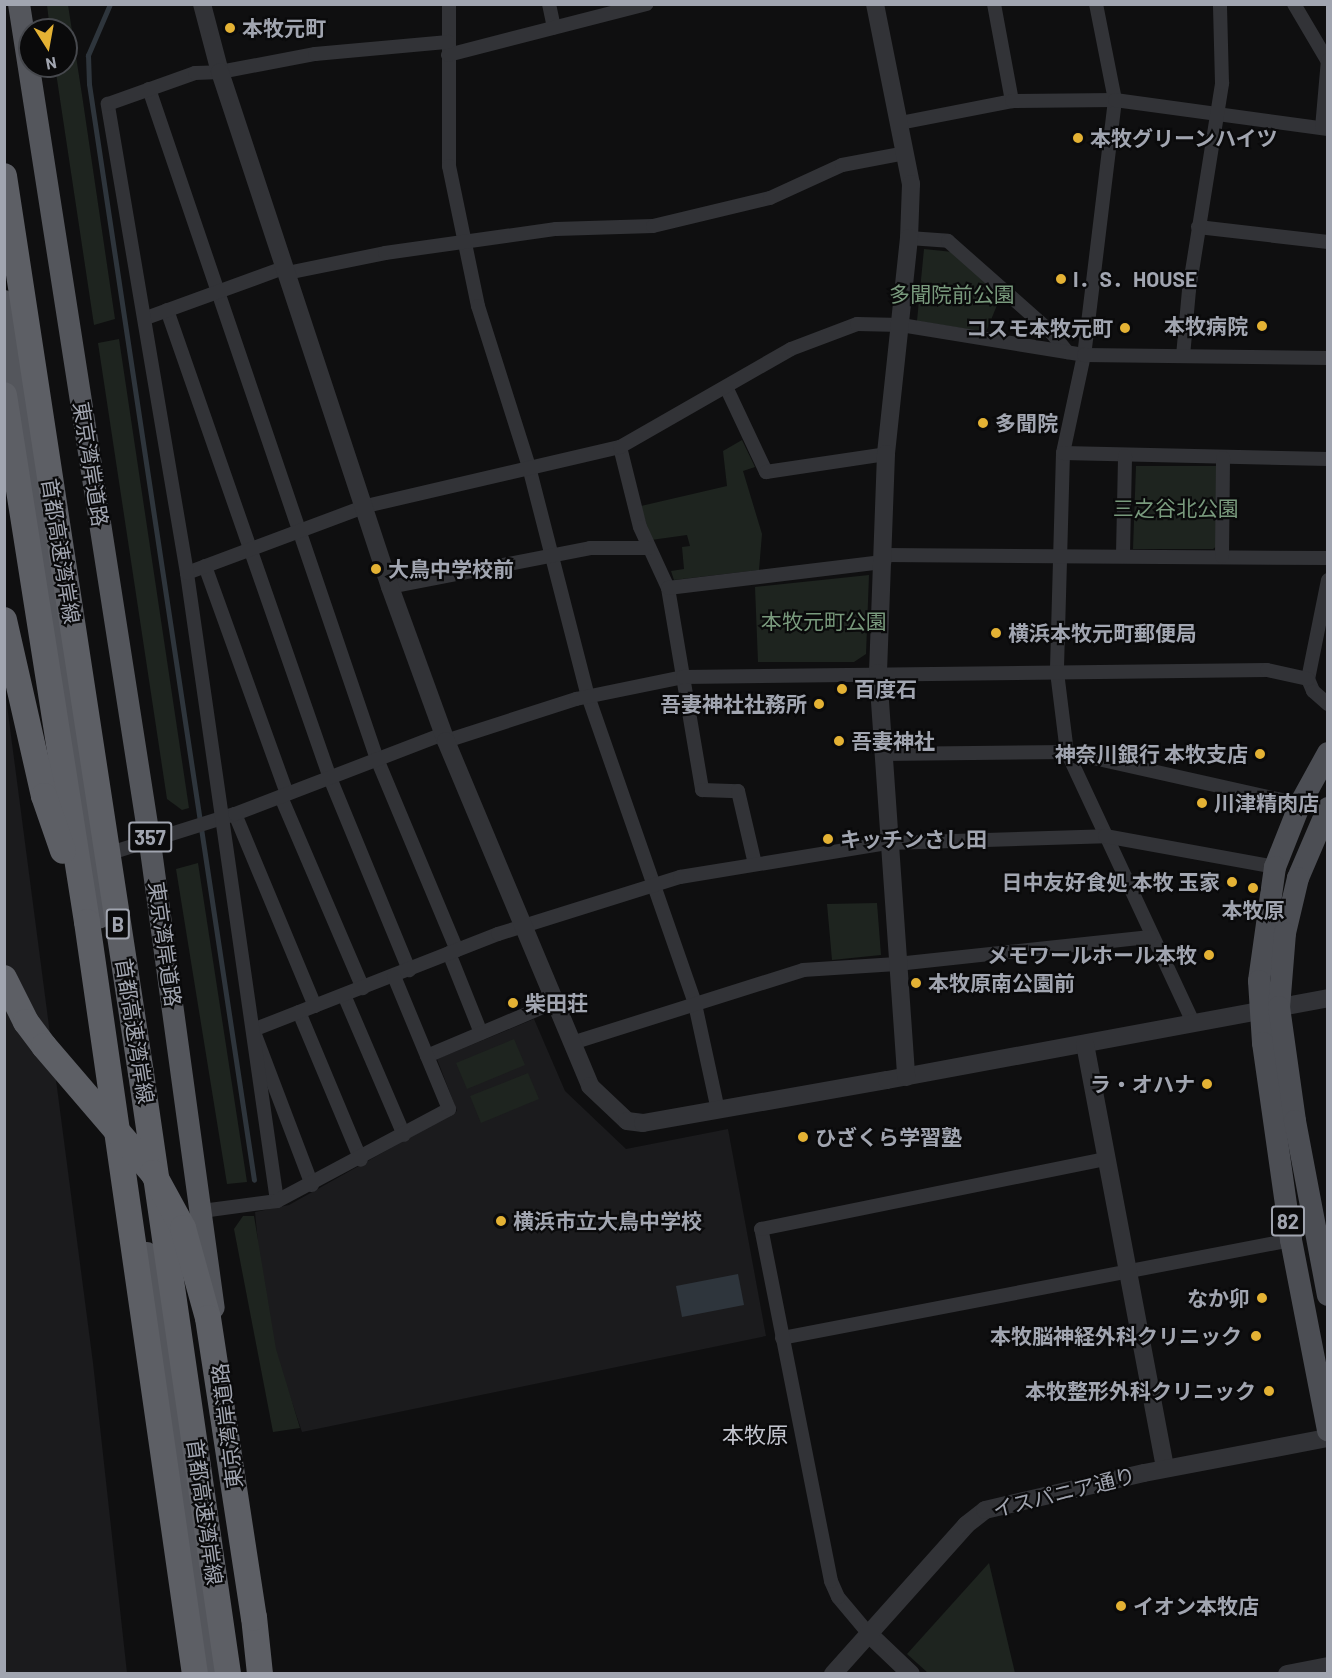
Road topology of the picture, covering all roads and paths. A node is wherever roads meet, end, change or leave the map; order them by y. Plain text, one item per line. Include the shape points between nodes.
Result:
1 (19, 4) edge
2 (202, 4) edge
3 (450, 4) edge
4 (549, 4) edge
5 (647, 4) edge
6 (874, 4) edge
7 (994, 4) edge
8 (1096, 4) edge
9 (1220, 4) edge
10 (1294, 4) edge
11 (554, 27) junction
12 (448, 48) junction
13 (1327, 60) edge
14 (220, 72) junction
15 (149, 89) junction
16 (1115, 100) junction
17 (1012, 101) junction
18 (1216, 114) junction
19 (900, 123) junction
20 (1325, 129) edge
21 (905, 153) junction
22 (4, 176) edge
23 (1198, 227) junction
24 (909, 238) junction
25 (467, 241) junction
26 (1328, 242) edge
27 (286, 270) junction
28 (217, 290) junction
29 (4, 301) edge
30 (166, 310) junction
31 (146, 318) junction
32 (901, 325) junction
33 (1067, 352) junction
34 (1084, 355) junction
35 (1182, 356) junction
36 (1328, 358) edge
37 (727, 389) junction
38 (4, 395) edge
39 (620, 447) junction
40 (1064, 453) junction
41 (886, 454) junction
42 (1125, 456) junction
43 (1223, 458) junction
44 (1328, 459) edge
45 (529, 467) junction
46 (366, 506) junction
47 (297, 530) junction
48 (251, 548) junction
49 (648, 548) junction
50 (1062, 554) junction
51 (1123, 554) junction
52 (554, 556) junction
53 (1222, 556) junction
54 (884, 558) junction
55 (1328, 558) edge
56 (205, 566) junction
57 (187, 573) junction
58 (1328, 580) edge
59 (390, 587) junction
60 (668, 588) junction
61 (4, 620) edge
62 (878, 672) junction
63 (1057, 672) junction
64 (683, 677) junction
65 (1308, 679) junction
66 (588, 696) junction
67 (1328, 704) edge
68 (444, 737) junction
69 (1067, 752) junction
70 (1328, 753) edge
71 (882, 754) junction
72 (376, 759) junction
73 (330, 777) junction
74 (284, 795) junction
75 (1300, 804) junction
76 (1328, 807) edge
77 (229, 817) junction
78 (1105, 836) junction
79 (150, 843) junction
80 (888, 843) junction
81 (90, 858) junction
82 (755, 864) junction
83 (1275, 867) junction
84 (652, 886) junction
85 (87, 922) junction
86 (524, 928) junction
87 (1151, 937) junction
88 (453, 952) junction
89 (897, 964) junction
90 (409, 969) junction
91 (394, 976) junction
92 (4, 978) edge
93 (363, 988) junction
94 (344, 995) junction
95 (1328, 998) edge
96 (555, 1002) junction
97 (695, 1004) junction
98 (315, 1006) junction
99 (1269, 1009) junction
100 (299, 1012) junction
101 (1194, 1024) junction
102 (253, 1030) junction
103 (481, 1033) junction
104 (572, 1043) junction
105 (1085, 1044) junction
106 (427, 1056) junction
107 (906, 1077) junction
108 (718, 1110) junction
109 (404, 1135) junction
110 (361, 1160) junction
111 (1106, 1160) junction
112 (312, 1185) junction
113 (277, 1201) junction
114 (202, 1211) junction
115 (1322, 1234) edge
116 (1291, 1240) junction
117 (1128, 1269) junction
118 (1328, 1295) edge
119 (782, 1338) junction
120 (1328, 1430) edge
121 (1328, 1438) edge
122 (1166, 1468) junction
123 (869, 1634) junction
124 (1328, 1666) edge
125 (195, 1674) edge
126 (209, 1674) edge
127 (228, 1674) edge
128 (258, 1674) edge
129 (833, 1674) edge
130 (911, 1674) edge
131 (1287, 1674) edge

1 - 79 highway, 東京湾岸道路 / 357
2 - 14 street
3 - 12 street
4 - 11 street
5 - 11 street
6 - 19 street
7 - 17 street
8 - 16 street
9 - 18 street via 1222,83
10 - 13 street
11 - 12 street
12 - 14 street via 315,54
12 - 25 street via 450,166
13 - 20 street
14 - 15 street via 195,73
14 - 27 street
15 - 28 street
15 - 31 street via 108,104
16 - 17 street
16 - 18 street
16 - 34 street
17 - 19 street
18 - 20 street
18 - 23 street
19 - 21 street
21 - 24 street via 911,184
21 - 25 street via 842,165 770,198 653,226 556,229
22 - 127 highway, 首都高速湾岸線 / B, bridge via 143,1085
23 - 26 street
23 - 35 street
24 - 32 street
24 - 33 street via 948,241 1051,332
25 - 27 street
25 - 45 street via 478,306
27 - 28 street
27 - 46 street
28 - 30 street
28 - 47 street
29 - 81 highway
30 - 31 street
30 - 48 street
31 - 57 street
32 - 33 street
32 - 37 street via 857,324 791,350
32 - 41 street
33 - 34 street
34 - 35 street
34 - 40 street
35 - 36 street
37 - 39 street
37 - 41 street via 766,472
38 - 85 highway, 首都高速湾岸線 / B
39 - 45 street
39 - 49 street
40 - 42 street
40 - 50 street
41 - 54 street
42 - 43 street
42 - 51 street
43 - 44 street
43 - 53 street
45 - 46 street
45 - 52 street
46 - 47 street
46 - 59 street
47 - 48 street
47 - 72 street
48 - 56 street
48 - 73 street
49 - 52 street via 590,548
49 - 60 street
50 - 51 street
50 - 54 street
50 - 63 street
51 - 53 street
52 - 59 street
52 - 66 street
53 - 55 street
54 - 60 street
54 - 62 street
56 - 57 street
56 - 74 street
57 - 77 street
58 - 65 street
59 - 68 street
60 - 64 street
61 - 85 highway via 44,796
62 - 63 street
62 - 64 street
62 - 71 street
63 - 65 street via 1267,670
63 - 69 street
64 - 66 street
64 - 82 street via 702,790 738,791
65 - 67 street
66 - 68 street
66 - 84 street
68 - 72 street
68 - 86 street
69 - 71 street
69 - 75 street
69 - 78 street
70 - 75 main road, 82
71 - 80 street
72 - 73 street
72 - 88 street
73 - 74 street
73 - 90 street
74 - 77 street
74 - 93 street
75 - 83 main road, 82
76 - 99 main road, 82 via 1298,878
77 - 79 street
77 - 98 street
77 - 102 street
78 - 80 street
78 - 83 street
78 - 87 street
79 - 81 street
79 - 114 highway, 東京湾岸道路 / 357
80 - 82 street
80 - 89 street
81 - 126 highway
82 - 84 street
83 - 99 main road, 82 via 1263,931
84 - 86 street
84 - 97 street
85 - 125 highway, 首都高速湾岸線 / B, bridge
86 - 88 street
86 - 96 street
87 - 89 street
87 - 101 street
88 - 90 street
88 - 103 street
89 - 97 street via 803,970
89 - 107 street
90 - 91 street
91 - 93 street
91 - 106 street
92 - 128 highway, bridge via 26,1022 44,1046 153,1173 194,1258 238,1494
93 - 94 street
94 - 98 street
94 - 109 street
95 - 99 street
96 - 103 street
96 - 104 street
97 - 104 street
97 - 108 street
98 - 100 street
99 - 101 street
99 - 115 main road, 82
99 - 116 main road, 82
100 - 102 street
100 - 110 street
101 - 105 street
102 - 112 street
102 - 113 street
103 - 106 street
104 - 108 street via 590,1086 627,1121 643,1123
105 - 107 street
105 - 111 street
106 - 109 street via 449,1109
107 - 108 street
109 - 110 street
110 - 112 street
111 - 117 street
111 - 119 street via 761,1229
112 - 113 street
113 - 114 street
114 - 128 highway, 東京湾岸道路 / 357
115 - 118 main road, 82
116 - 117 street
116 - 120 main road, 82
117 - 119 street
117 - 122 street
119 - 123 street via 831,1581 838,1597
121 - 122 street, イスパニア通り
122 - 123 street, イスパニア通り via 986,1510 966,1525
123 - 129 street, イスパニア通り
123 - 130 street
124 - 131 street

